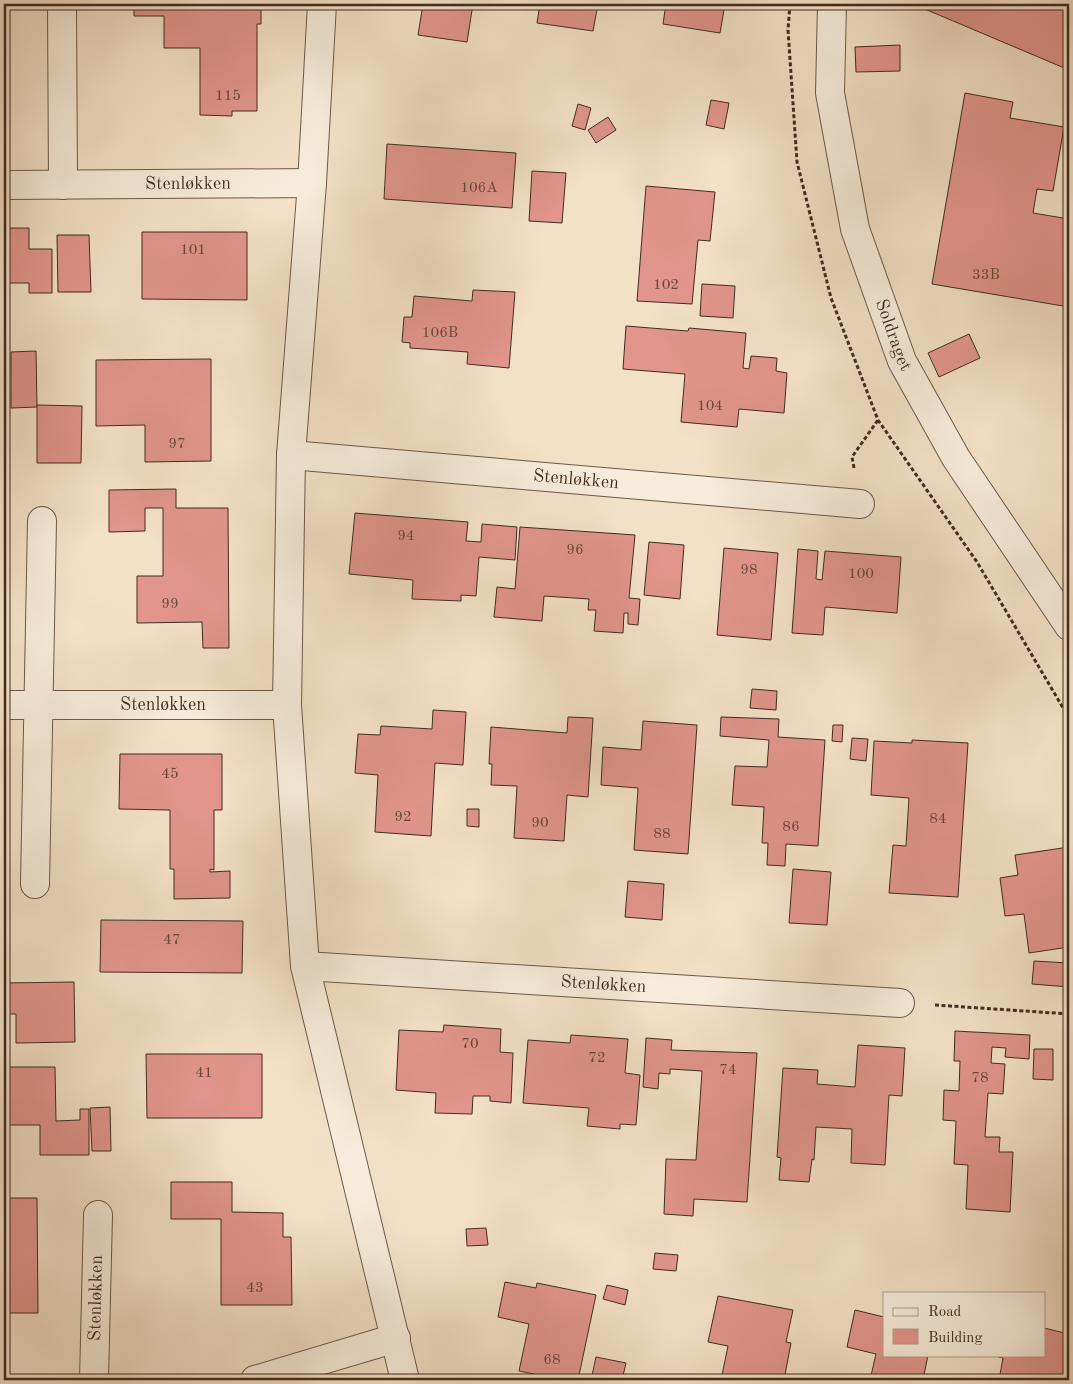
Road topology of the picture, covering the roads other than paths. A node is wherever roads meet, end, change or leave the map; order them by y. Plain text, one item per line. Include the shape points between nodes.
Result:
1 (62, 4) edge
2 (322, 4) edge
3 (832, 4) edge
4 (312, 183) junction
5 (4, 185) edge
6 (63, 185) junction
7 (291, 455) junction
8 (860, 504) road end
9 (42, 521) dead end
10 (1069, 626) edge
11 (4, 705) edge
12 (39, 705) junction
13 (287, 705) junction
14 (35, 884) dead end
15 (305, 966) junction
16 (900, 1003) road end
17 (98, 1215) dead end
18 (396, 1338) junction
19 (94, 1380) edge
20 (255, 1380) edge
21 (405, 1380) edge

1 - 6 street
2 - 4 street
3 - 10 street, Soldraget via 830,93 855,228 902,360 956,458
4 - 6 street, Stenløkken
4 - 7 street
5 - 6 street, Stenløkken
7 - 8 street, Stenløkken
7 - 13 street
9 - 12 street
11 - 12 street, Stenløkken
12 - 13 street, Stenløkken
12 - 14 street
13 - 15 street
15 - 16 street, Stenløkken
15 - 18 street
17 - 19 street, Stenløkken
18 - 20 street
18 - 21 street

